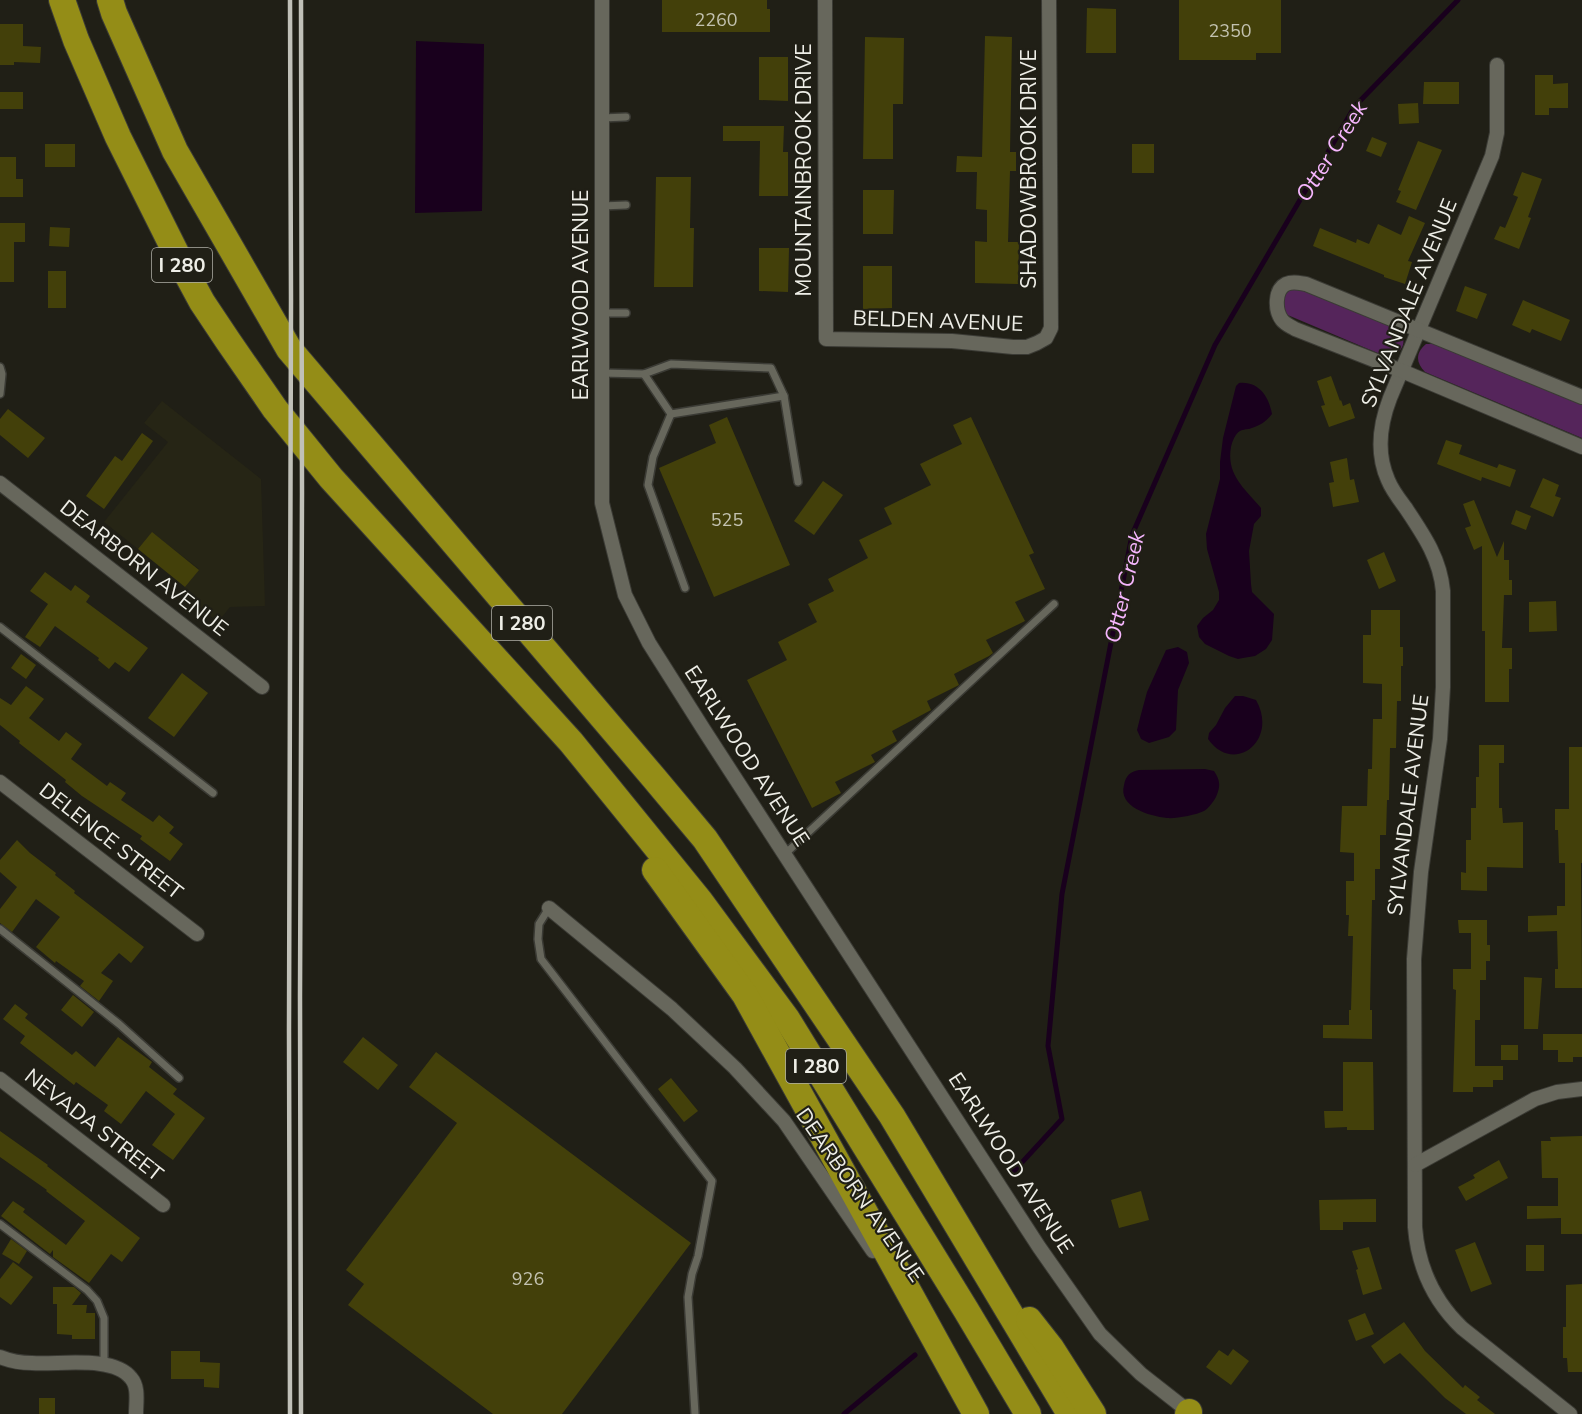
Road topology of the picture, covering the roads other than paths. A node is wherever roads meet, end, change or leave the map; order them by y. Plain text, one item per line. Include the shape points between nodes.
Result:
1 (62, 0) edge
2 (110, 0) edge
3 (602, 0) edge
4 (825, 0) edge
5 (1049, 0) edge
6 (1497, 64) dead end
7 (626, 117) dead end
8 (602, 118) junction
9 (626, 205) dead end
10 (602, 206) junction
11 (602, 313) junction
12 (626, 313) dead end
13 (1419, 330) junction
14 (1046, 338) joint
15 (826, 339) joint
16 (0, 368) edge
17 (1402, 371) junction
18 (602, 373) junction
19 (644, 374) junction
20 (0, 394) edge
21 (784, 396) junction
22 (1582, 397) edge
23 (671, 414) junction
24 (1582, 447) edge
25 (798, 482) dead end
26 (0, 483) edge
27 (685, 588) dead end
28 (1054, 604) dead end
29 (0, 627) edge
30 (262, 687) dead end
31 (571, 742) junction
32 (0, 782) edge
33 (213, 793) dead end
34 (785, 854) junction
35 (549, 908) joint
36 (0, 929) edge
37 (197, 934) dead end
38 (179, 1078) dead end
39 (0, 1079) edge
40 (1582, 1089) edge
41 (1415, 1165) junction
42 (163, 1205) dead end
43 (0, 1224) edge
44 (961, 1233) junction
45 (940, 1347) junction
46 (0, 1357) edge
47 (105, 1364) junction
48 (1190, 1413) edge
49 (136, 1414) edge
50 (695, 1414) edge
51 (976, 1414) edge
52 (1028, 1414) edge
53 (1070, 1414) edge
54 (1093, 1414) edge
55 (1570, 1414) edge

1 - 31 highway, I 280 via 118,137 202,302 228,342 331,478
2 - 44 highway, I 280 via 175,152 289,349 705,839 892,1116
3 - 8 street, EARLWOOD AVENUE
4 - 15 street, MOUNTAINBROOK DRIVE
5 - 14 street, SHADOWBROOK DRIVE via 1051,328
6 - 13 street, SYLVANDALE AVENUE via 1497,133 1492,156
7 - 8 lane
8 - 10 street, EARLWOOD AVENUE
9 - 10 lane
10 - 11 street, EARLWOOD AVENUE
11 - 12 lane
11 - 18 street, EARLWOOD AVENUE
13 - 17 street, SYLVANDALE AVENUE
13 - 17 street via 1306,284 1284,284 1279,291 1278,313 1284,322
13 - 22 street
14 - 15 street, BELDEN AVENUE via 1027,347 952,341
16 - 20 lane
17 - 24 street
17 - 41 street, SYLVANDALE AVENUE via 1384,416 1382,461 1390,485 1433,552 1443,591 1440,740 1416,917
18 - 19 lane
18 - 34 street, EARLWOOD AVENUE via 602,503 625,595 649,643
19 - 21 lane via 671,364 771,368
19 - 23 lane
21 - 23 lane
21 - 25 lane
23 - 27 lane via 653,457 648,485
26 - 30 street, DEARBORN AVENUE
28 - 34 lane
29 - 33 lane
31 - 45 highway via 645,856 745,995
31 - 52 highway, I 280 via 700,901 787,1019
32 - 37 street, DELENCE STREET
34 - 48 street, EARLWOOD AVENUE via 1100,1334 1141,1374
35 - 45 street, DEARBORN AVENUE via 672,1009 784,1121
35 - 50 lane via 539,924 540,959 712,1181 688,1297
36 - 38 lane via 119,1024
39 - 42 street, NEVADA STREET
40 - 41 street via 1535,1099
41 - 55 street, SYLVANDALE AVENUE via 1417,1246 1439,1301 1462,1328
43 - 47 lane via 97,1301 104,1318
44 - 53 highway, I 280
44 - 54 highway via 1051,1348
45 - 51 highway
46 - 47 street via 31,1363
47 - 49 street via 132,1378

